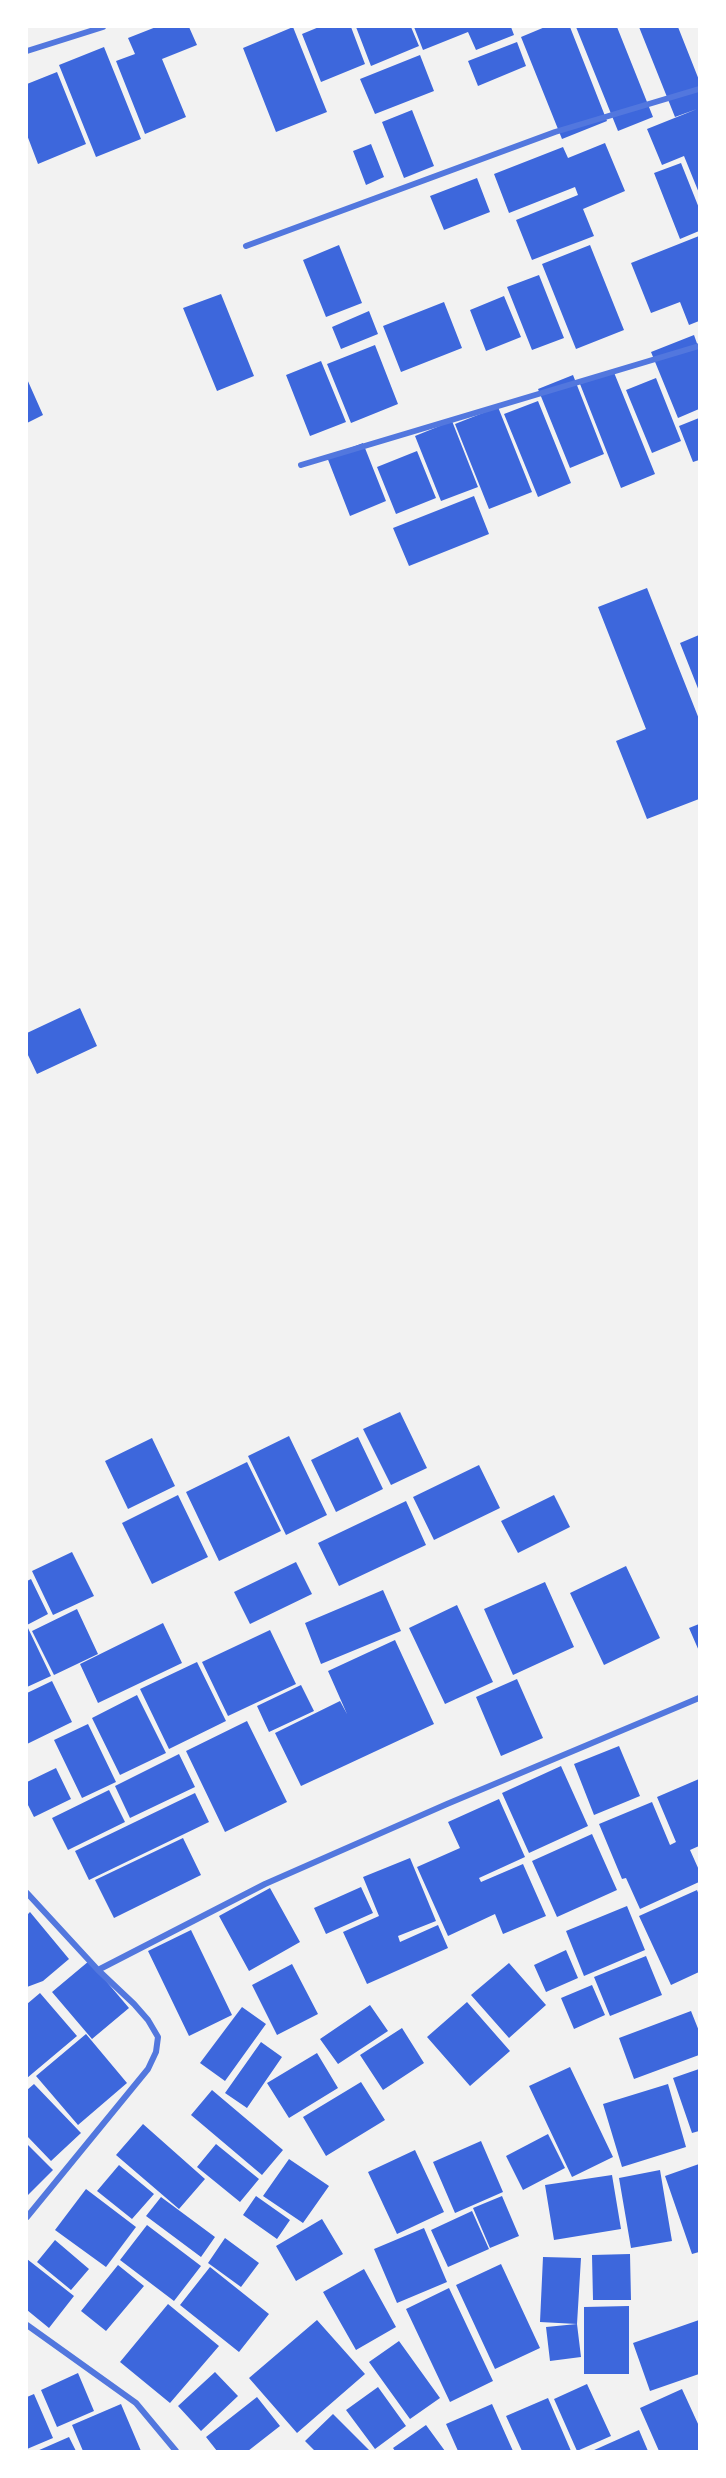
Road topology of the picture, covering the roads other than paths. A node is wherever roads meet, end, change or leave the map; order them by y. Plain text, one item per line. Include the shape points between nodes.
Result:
1 (104, 27) edge
2 (27, 51) edge
3 (699, 89) edge
4 (246, 246) dead end
5 (699, 346) edge
6 (301, 465) dead end
7 (699, 1698) edge
8 (27, 1893) edge
9 (98, 1970) junction
10 (27, 2217) edge
11 (27, 2325) edge
12 (176, 2451) edge

1 - 2 street
3 - 4 street via 555,132
5 - 6 street
7 - 9 street via 265,1884
8 - 9 street
9 - 10 street via 148,2020 158,2037 156,2052 148,2069
11 - 12 street via 136,2403

